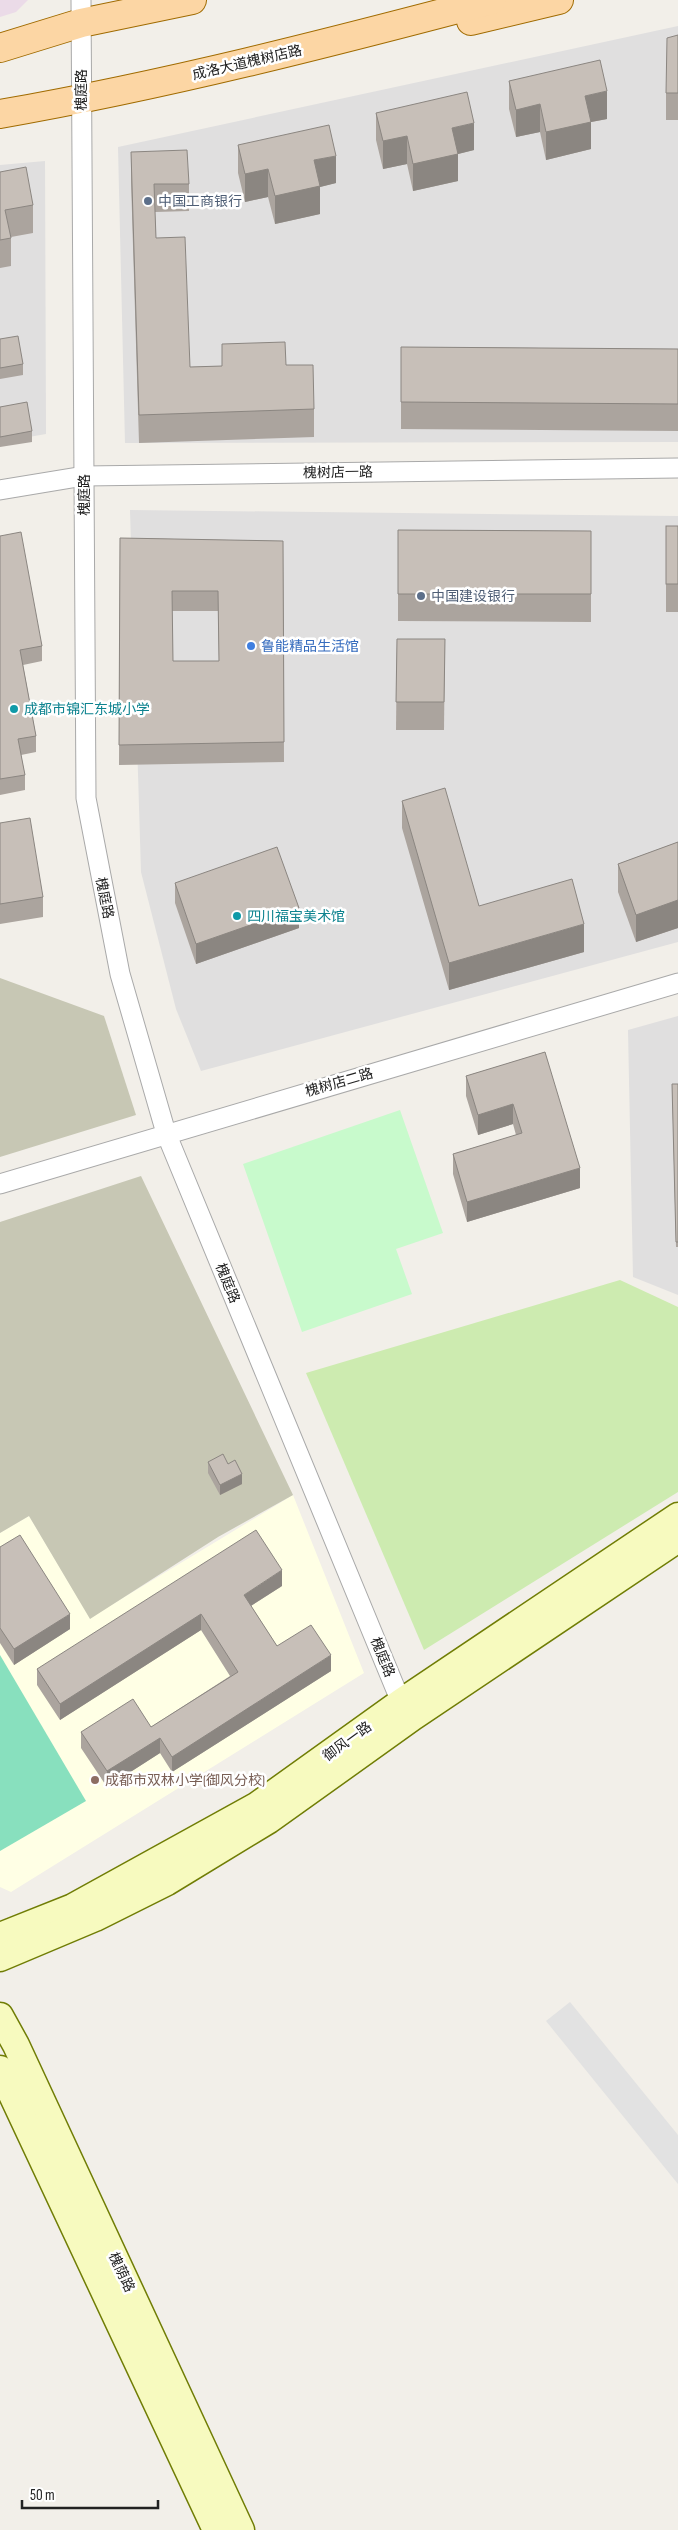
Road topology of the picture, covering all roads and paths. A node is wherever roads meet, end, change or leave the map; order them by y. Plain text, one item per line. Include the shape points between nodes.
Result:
1 (192, 0) edge
2 (492, 0) edge
3 (560, 0) edge
4 (81, 12) edge
5 (324, 44) junction
6 (0, 48) edge
7 (81, 100) junction
8 (0, 114) edge
9 (678, 468) edge
10 (84, 476) junction
11 (0, 490) edge
12 (678, 983) edge
13 (166, 1133) junction
14 (0, 1184) edge
15 (678, 1516) edge
16 (678, 1539) edge
17 (407, 1710) junction
18 (0, 1936) edge
19 (0, 1958) edge
20 (0, 2016) edge
21 (0, 2069) edge
22 (216, 2530) edge
23 (241, 2530) edge

1 - 4 main road
2 - 5 main road, 成洛大道槐树店路
3 - 5 main road via 450,26
4 - 6 main road
4 - 7 street, 槐庭路
5 - 7 main road, 成洛大道槐树店路
7 - 8 main road, 成洛大道槐树店路
7 - 10 street, 槐庭路
9 - 10 street, 槐树店一路
10 - 11 street, 槐树店一路
10 - 13 street, 槐庭路 via 86,798 120,974
12 - 13 street, 槐树店二路
13 - 14 street, 槐树店二路
13 - 17 street, 槐庭路
15 - 17 main road, 御风一路
16 - 17 main road, 御风一路
17 - 18 main road, 御风一路 via 256,1806 73,1907
17 - 19 main road, 御风一路 via 269,1820 167,1882 95,1918
20 - 23 main road, 槐荫路
21 - 22 main road, 槐荫路

